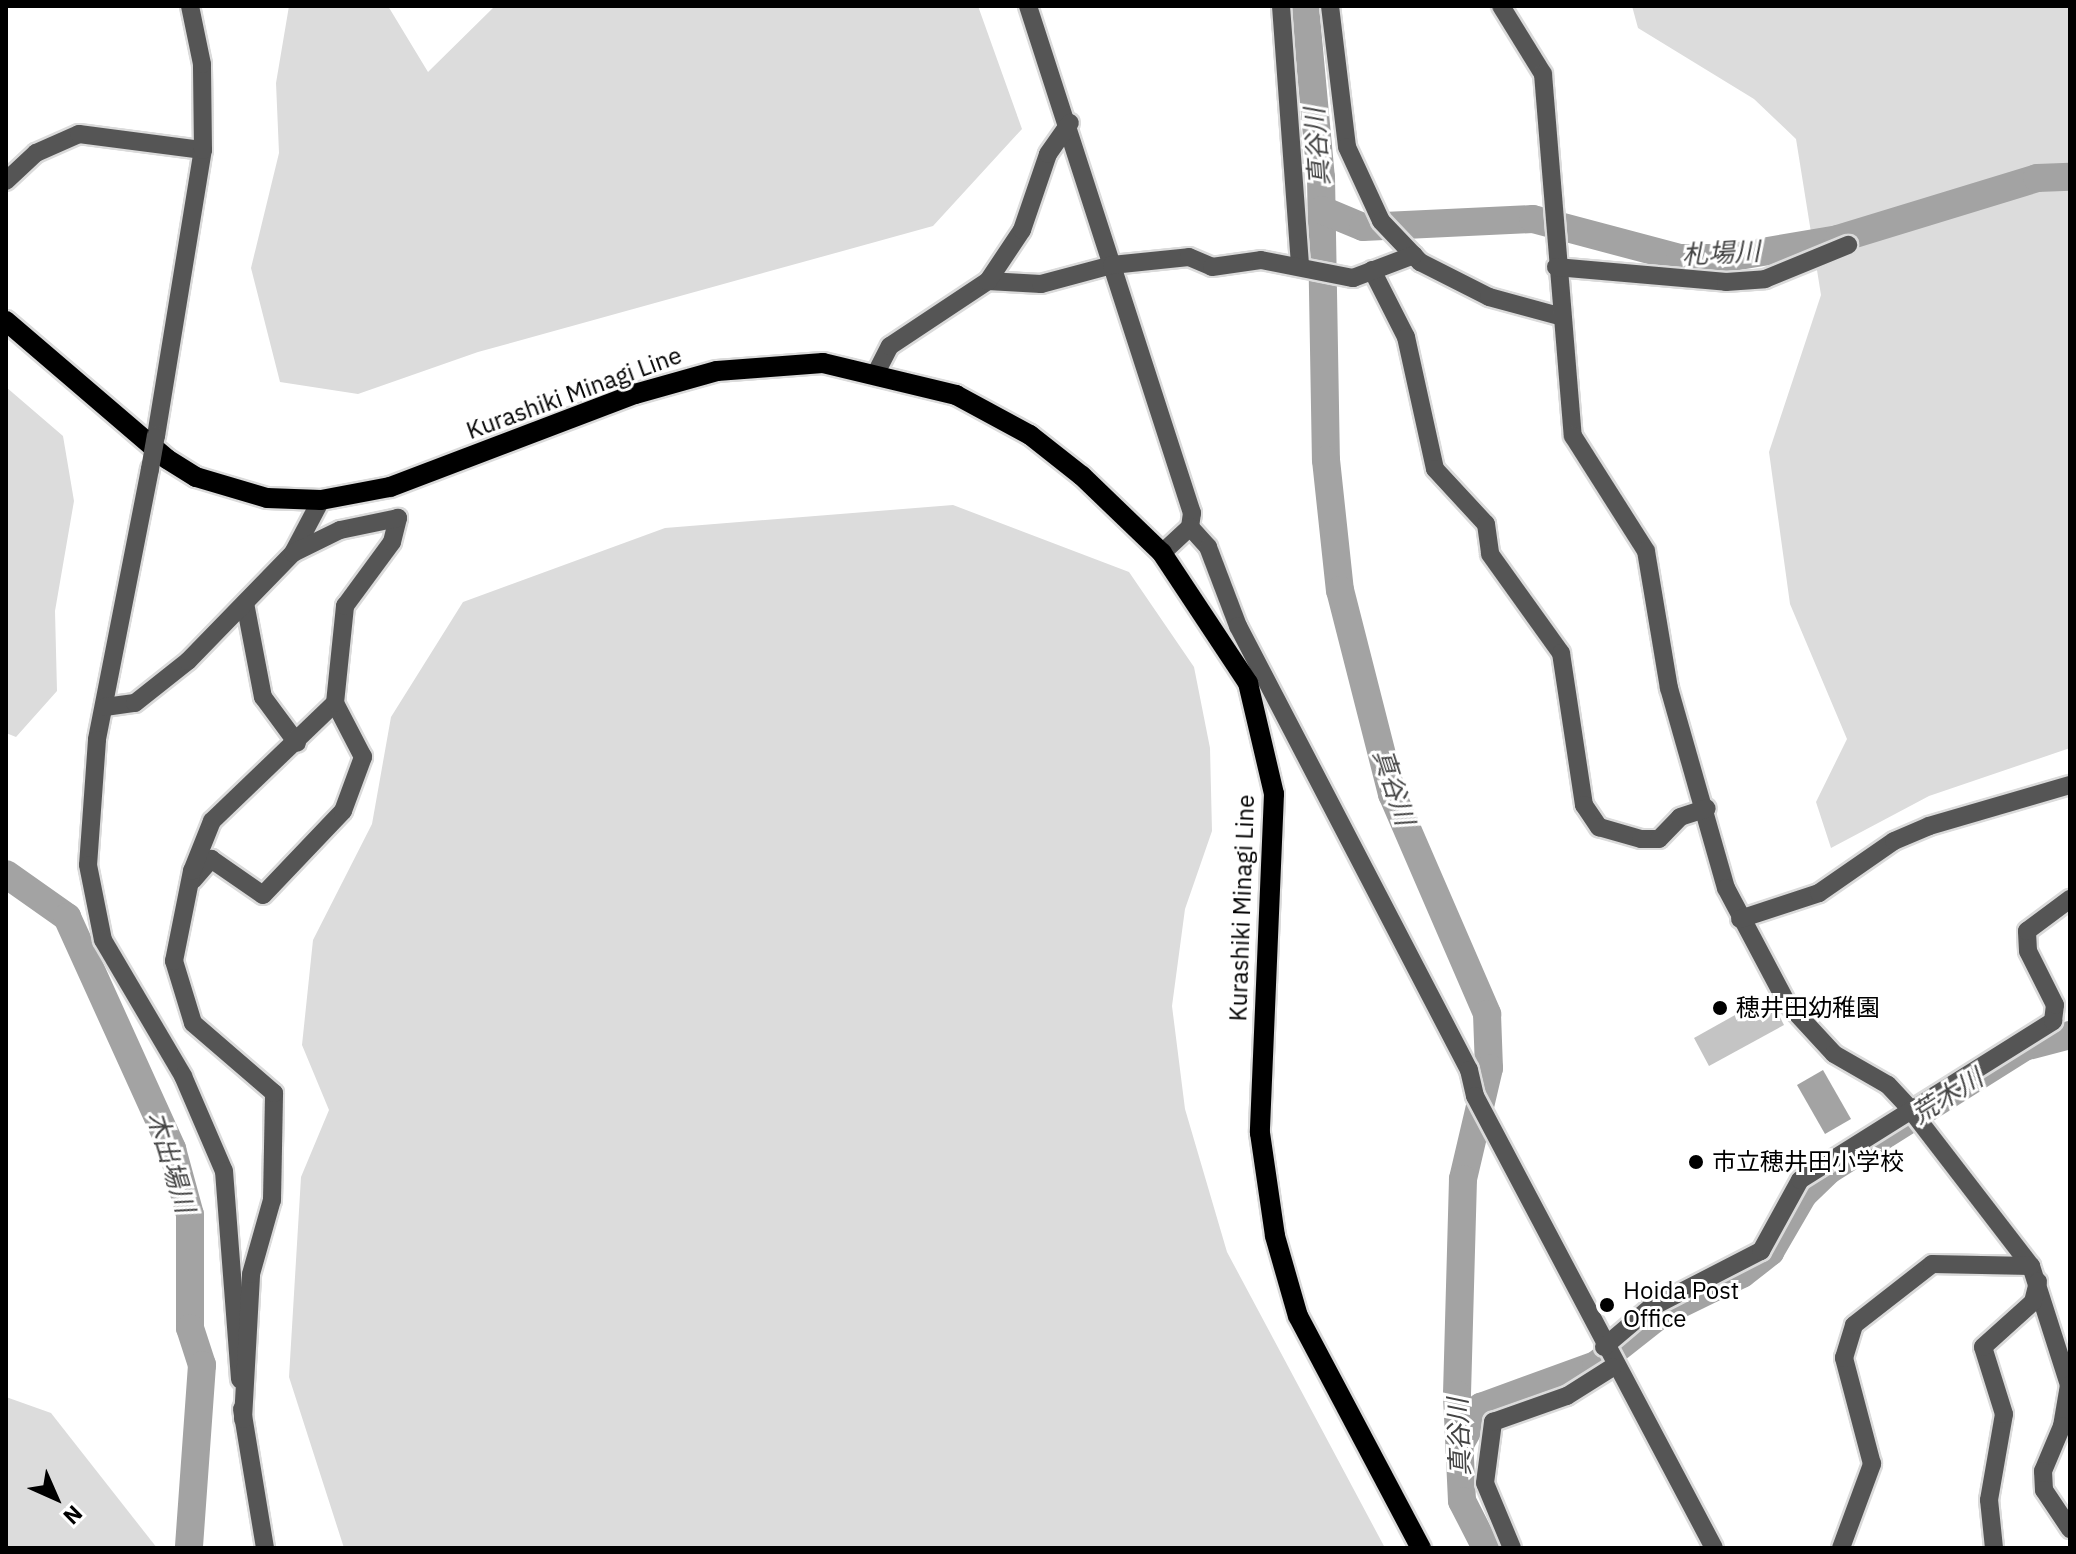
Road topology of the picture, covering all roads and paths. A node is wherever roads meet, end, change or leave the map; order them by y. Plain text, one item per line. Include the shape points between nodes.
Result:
1 (190, 6) edge
2 (1028, 6) edge
3 (1281, 6) edge
4 (1330, 6) edge
5 (1501, 6) edge
6 (1070, 123) junction
7 (203, 150) junction
8 (6, 181) edge
9 (1848, 245) dead end
10 (1414, 255) junction
11 (1300, 264) junction
12 (1112, 265) junction
13 (1556, 267) junction
14 (1372, 270) junction
15 (988, 281) junction
16 (1559, 316) junction
17 (6, 321) edge
18 (877, 371) junction
19 (321, 500) junction
20 (1190, 527) junction
21 (293, 553) junction
22 (1162, 553) junction
23 (245, 603) junction
24 (335, 703) junction
25 (105, 707) junction
26 (297, 743) junction
27 (2070, 785) edge
28 (1707, 808) junction
29 (189, 885) junction
30 (2070, 899) edge
31 (1740, 919) junction
32 (1915, 1115) junction
33 (2034, 1274) junction
34 (1608, 1357) junction
35 (243, 1419) junction
36 (2070, 1529) edge
37 (265, 1548) edge
38 (1421, 1548) edge
39 (1512, 1548) edge
40 (1714, 1548) edge
41 (1841, 1548) edge
42 (1994, 1548) edge

1 - 7 street via 202,64
2 - 6 street
3 - 11 street
4 - 10 street via 1347,147 1368,202
5 - 13 street via 1543,74
6 - 12 street
6 - 15 street via 1048,154 1022,230
7 - 8 street via 79,134 36,153
7 - 25 street, bridge
9 - 13 street via 1765,279 1726,282
10 - 14 street
10 - 16 street via 1489,297
11 - 12 street via 1212,267 1189,257
11 - 14 street via 1353,278
12 - 15 street via 1041,284
12 - 20 street
13 - 16 street
14 - 28 street via 1406,337 1435,469 1486,524 1490,554 1561,653 1571,678 1584,805 1599,827 1641,839 1659,839 1680,817
15 - 18 street via 890,346
16 - 28 street via 1573,436 1646,551 1669,688
17 - 19 main road, Kurashiki Minagi Line via 196,477 267,498
18 - 19 main road, Kurashiki Minagi Line via 823,363 717,371 390,487
18 - 22 main road, Kurashiki Minagi Line via 956,395 1030,435
19 - 21 street
20 - 22 street
20 - 34 street via 1208,547 1238,626 1448,1028 1475,1096
21 - 23 street
21 - 24 street via 340,530 398,518 392,542 345,606
22 - 38 main road, Kurashiki Minagi Line via 1248,683 1274,794 1260,1133 1275,1236 1298,1316
23 - 25 street via 154,692
23 - 26 street via 263,697
24 - 26 street
24 - 29 street via 363,757 343,811 263,895 211,859
25 - 35 street via 87,812 94,898 103,940 183,1076 224,1171
26 - 29 street via 212,821
27 - 31 street via 1929,826 1894,841 1819,893
28 - 31 street
29 - 35 street via 174,961 193,1023 274,1093 272,1200 251,1274
30 - 32 street via 2027,931 2028,951 2055,1005 2053,1021
31 - 32 street via 1787,1003 1834,1054 1888,1085
32 - 33 street
32 - 34 street via 1800,1180 1761,1251 1650,1308
33 - 36 street via 2069,1385 2062,1426 2043,1471 2044,1490
33 - 41 street via 1932,1264 1854,1325 1844,1358 1872,1464
33 - 42 street via 2025,1311 1983,1347 2004,1414 1989,1500
34 - 39 street via 1567,1396 1493,1422 1485,1483
34 - 40 street
35 - 37 street

